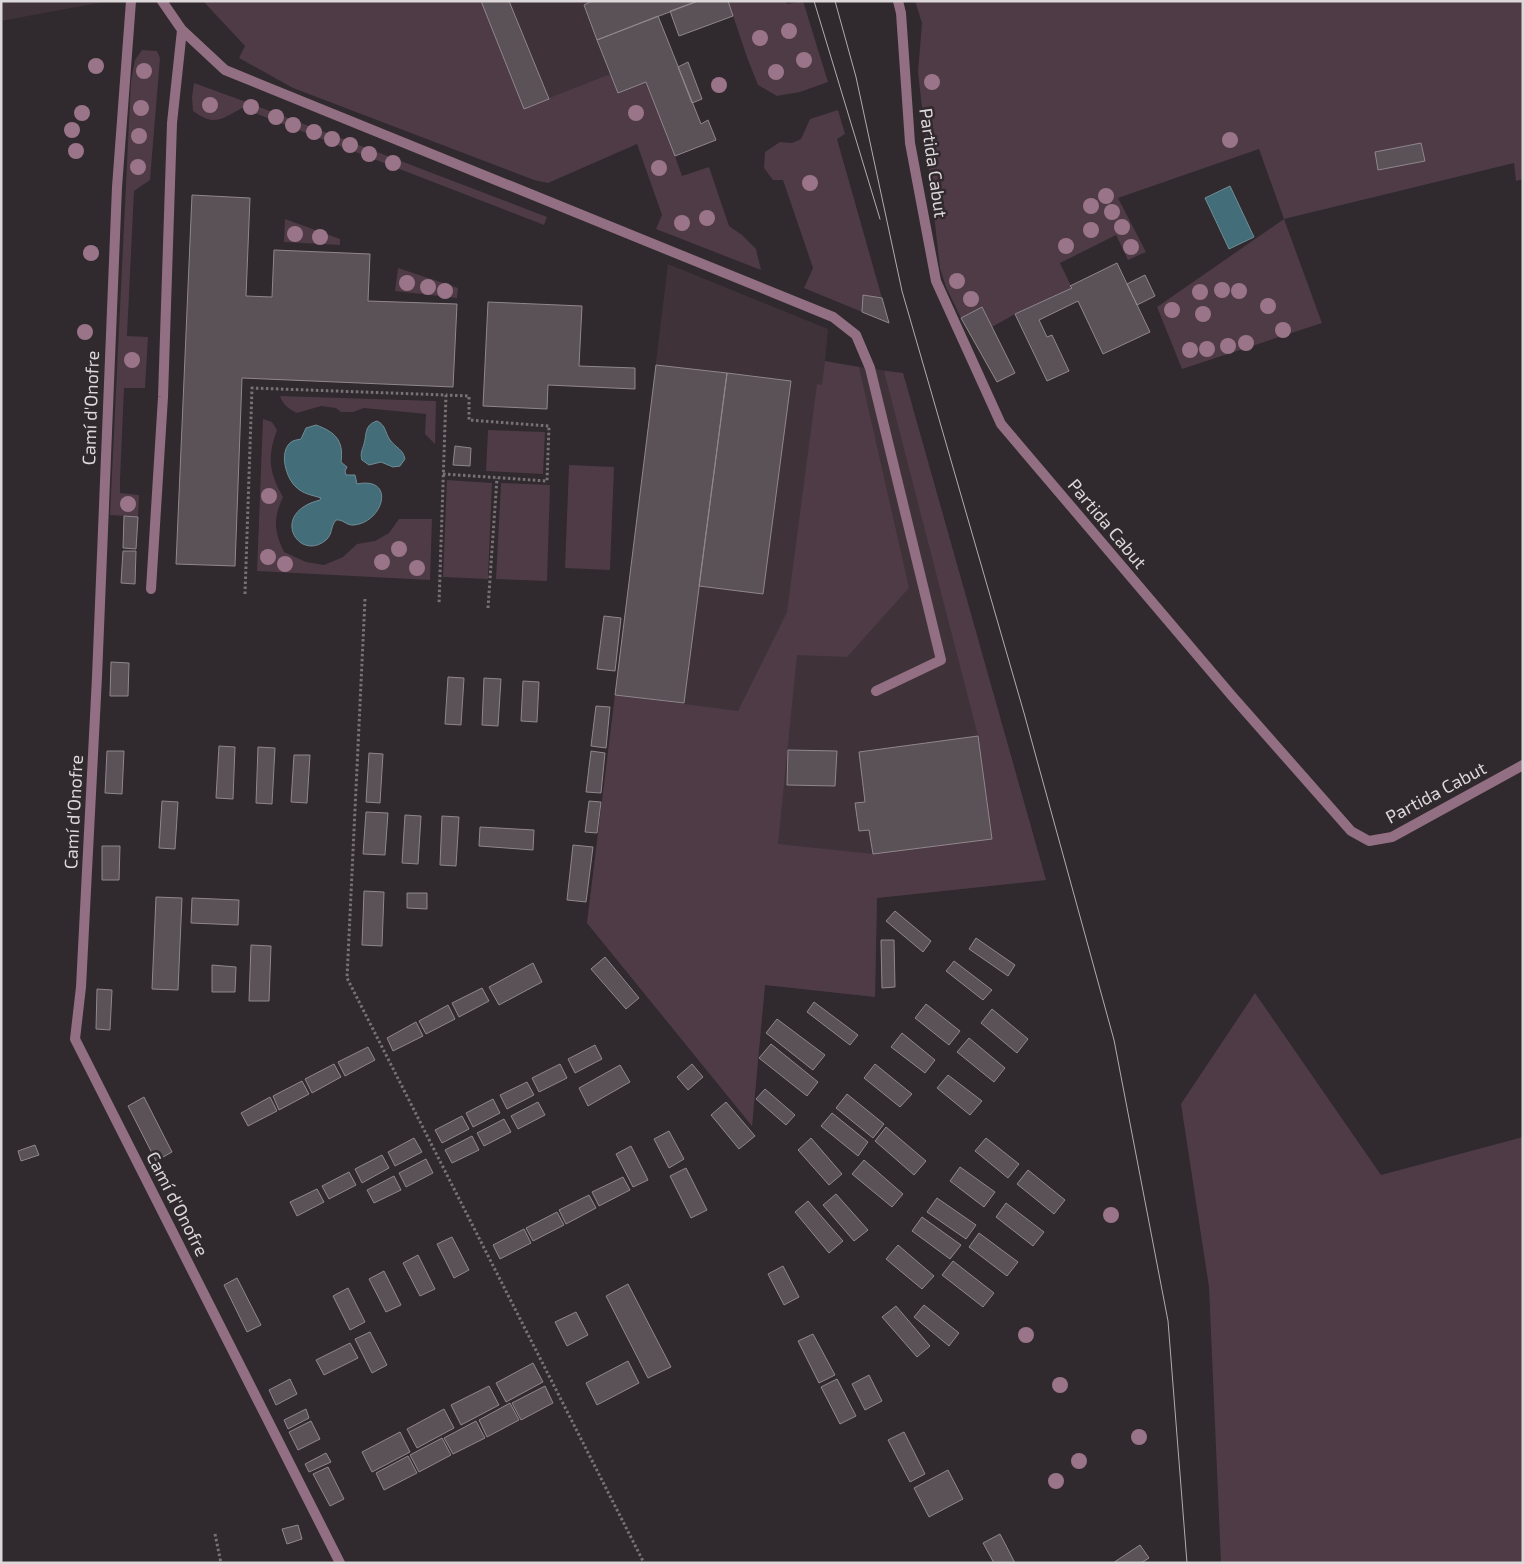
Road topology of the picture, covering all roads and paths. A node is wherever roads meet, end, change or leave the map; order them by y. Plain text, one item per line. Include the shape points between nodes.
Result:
1 (131, 1) edge
2 (162, 1) edge
3 (898, 1) edge
4 (182, 30) junction
5 (446, 395) junction
6 (443, 474) junction
7 (497, 478) junction
8 (151, 589) dead end
9 (245, 594) dead end
10 (365, 599) dead end
11 (439, 604) dead end
12 (488, 608) dead end
13 (876, 691) dead end
14 (1523, 764) edge
15 (215, 1534) dead end
16 (221, 1563) edge
17 (340, 1563) edge
18 (644, 1563) edge

1 - 17 street, Camí d'Onofre via 117,187 97,676 81,987 75,1038
2 - 4 street
3 - 14 street, Partida Cabut via 910,143 936,281 1002,424 1351,831 1369,841 1392,837
4 - 8 street via 172,124 163,398
4 - 13 street via 225,70 833,317 856,335 870,368 941,660
5 - 6 path
5 - 7 path via 469,396 469,420 549,426 547,481
5 - 9 path via 252,388
6 - 7 path
6 - 11 path
7 - 12 path
10 - 18 path via 347,978
15 - 16 path

